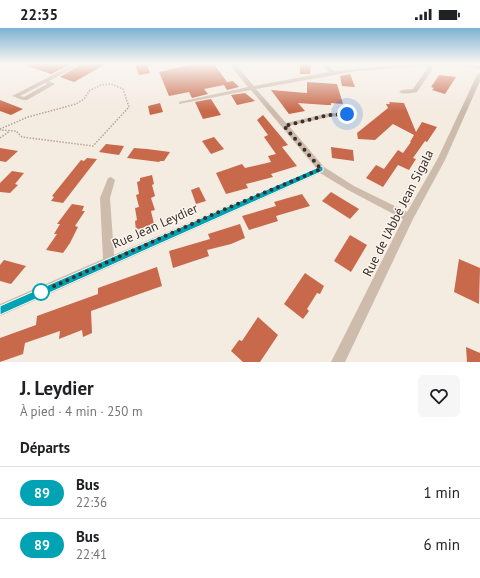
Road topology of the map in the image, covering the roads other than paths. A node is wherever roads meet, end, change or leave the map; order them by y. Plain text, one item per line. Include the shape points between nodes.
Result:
1 (47, 80) edge
2 (245, 80) edge
3 (297, 80) edge
4 (423, 80) edge
5 (477, 80) edge
6 (44, 81) junction
7 (252, 88) junction
8 (402, 92) dead end
9 (181, 103) dead end
10 (347, 114) dead end
11 (284, 126) junction
12 (321, 169) junction
13 (111, 180) dead end
14 (409, 217) junction
15 (109, 262) junction
16 (0, 310) edge
17 (338, 362) edge

1 - 6 street
2 - 7 street
3 - 7 street
4 - 8 street via 415,91
5 - 14 street, Rue de l'Abbé Jean Sigala via 440,160
6 - 6 street via 36,85 16,96 25,99 52,84
7 - 9 street
7 - 11 street
10 - 11 street via 329,115
11 - 12 street
12 - 14 street via 351,188
12 - 15 street, Rue Jean Leydier
13 - 15 street via 105,198
14 - 17 street, Rue de l'Abbé Jean Sigala
15 - 16 street, Rue Jean Leydier

